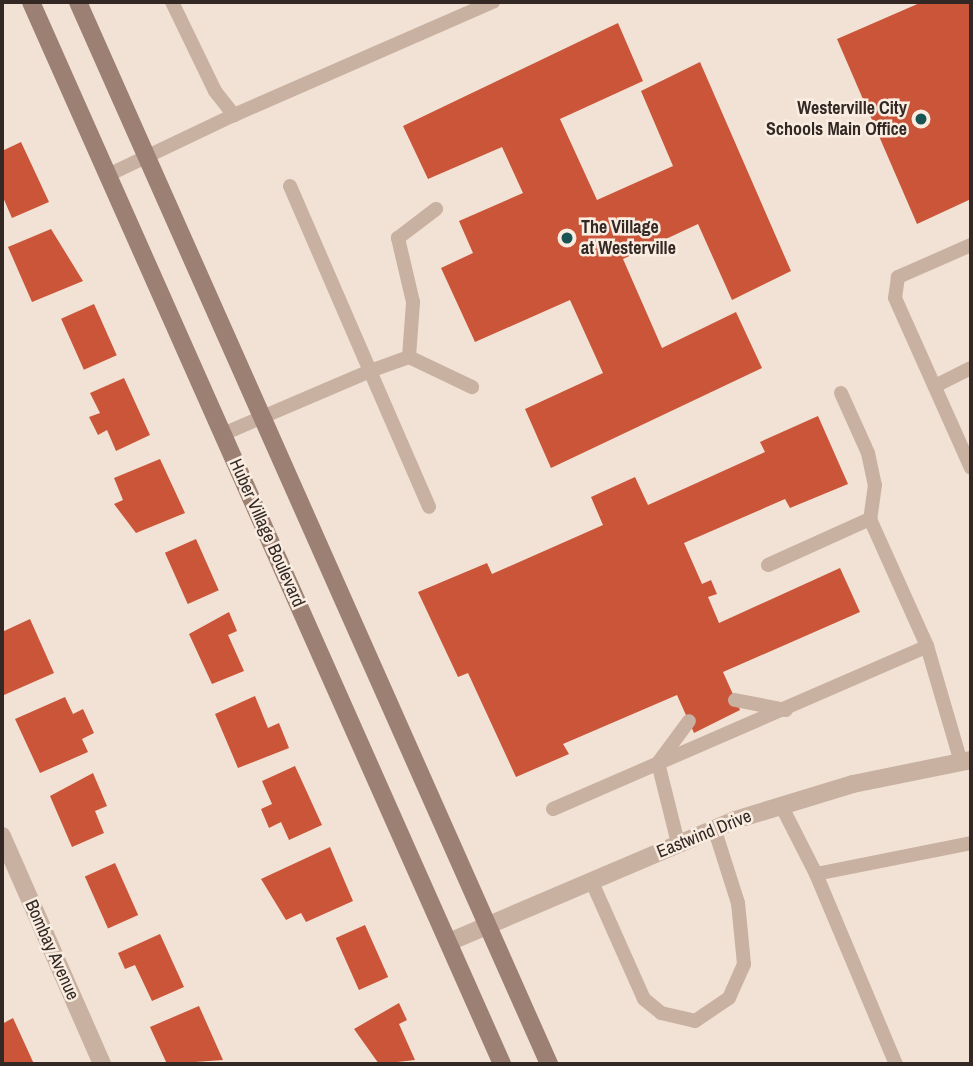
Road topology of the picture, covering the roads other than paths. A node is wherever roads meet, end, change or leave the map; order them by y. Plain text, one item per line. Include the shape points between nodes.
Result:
1 (31, 2) edge
2 (78, 2) edge
3 (172, 2) edge
4 (493, 2) edge
5 (234, 115) junction
6 (147, 158) junction
7 (108, 175) junction
8 (290, 187) dead end
9 (436, 209) dead end
10 (971, 245) edge
11 (409, 357) junction
12 (971, 368) edge
13 (370, 371) junction
14 (935, 386) junction
15 (472, 387) dead end
16 (841, 393) dead end
17 (263, 417) junction
18 (223, 435) junction
19 (971, 468) edge
20 (429, 507) dead end
21 (870, 519) junction
22 (768, 565) dead end
23 (927, 646) junction
24 (735, 701) dead end
25 (786, 710) junction
26 (689, 721) dead end
27 (966, 761) edge
28 (659, 762) junction
29 (781, 805) junction
30 (553, 809) dead end
31 (714, 828) junction
32 (2, 836) edge
33 (678, 843) junction
34 (971, 844) edge
35 (816, 874) junction
36 (591, 880) junction
37 (488, 925) junction
38 (449, 942) junction
39 (102, 1064) edge
40 (502, 1064) edge
41 (549, 1064) edge
42 (896, 1064) edge

1 - 7 street, Huber Village Boulevard
2 - 6 street
3 - 5 lane via 215,91
4 - 5 lane
5 - 6 lane
6 - 7 lane
6 - 17 street
7 - 18 street, Huber Village Boulevard
8 - 13 lane
9 - 11 lane via 398,239 413,302
10 - 14 lane via 898,277 895,298
11 - 13 lane
11 - 15 lane
12 - 14 lane
13 - 17 lane
13 - 20 lane
14 - 19 lane
16 - 21 lane via 868,453 875,485
17 - 18 lane
17 - 37 street
18 - 38 street, Huber Village Boulevard
21 - 22 lane
21 - 23 lane
23 - 25 lane
23 - 27 lane
24 - 25 lane
25 - 28 lane
26 - 28 lane
27 - 29 street, Eastwind Drive
28 - 30 lane
28 - 33 lane
29 - 31 street, Eastwind Drive
29 - 35 lane
31 - 33 street, Eastwind Drive
31 - 36 lane via 738,903 744,964 729,998 695,1021 661,1013 644,999
32 - 39 street, Bombay Avenue
33 - 36 street, Eastwind Drive
34 - 35 lane
35 - 42 lane
36 - 37 street, Eastwind Drive
37 - 38 street, Eastwind Drive
37 - 41 street
38 - 40 street, Huber Village Boulevard

